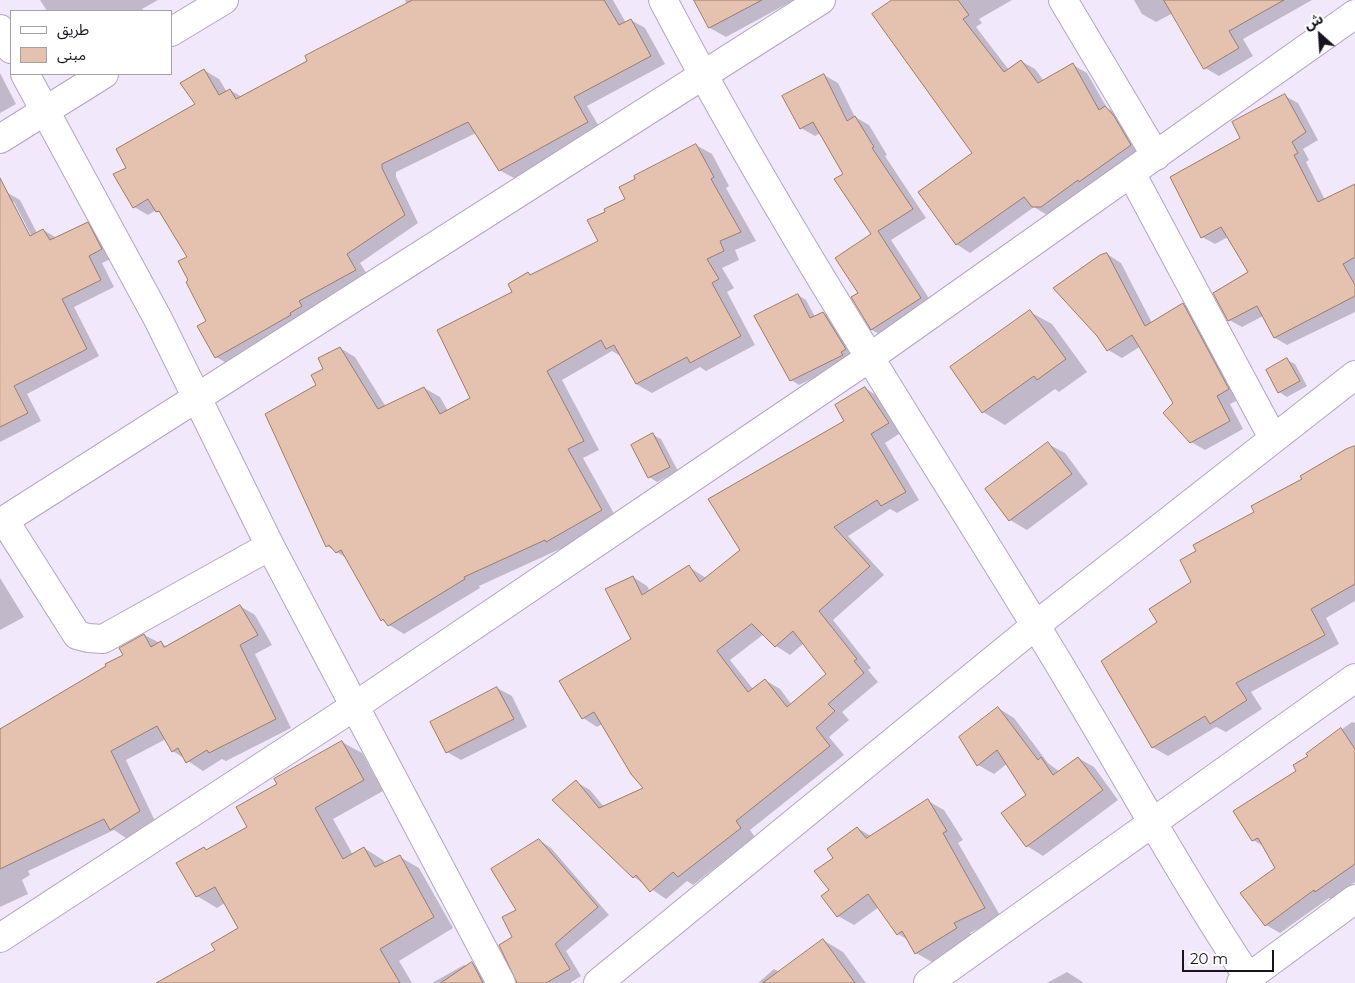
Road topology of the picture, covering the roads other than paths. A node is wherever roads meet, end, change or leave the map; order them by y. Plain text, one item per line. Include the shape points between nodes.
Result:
1 (224, 0) edge
2 (663, 0) edge
3 (820, 0) edge
4 (1063, 0) edge
5 (1355, 14) edge
6 (0, 29) edge
7 (172, 31) edge
8 (10, 47) edge
9 (26, 75) edge
10 (102, 75) edge
11 (703, 76) junction
12 (45, 110) junction
13 (0, 139) edge
14 (1156, 156) junction
15 (1131, 173) junction
16 (869, 358) junction
17 (1355, 375) edge
18 (196, 397) junction
19 (1273, 438) junction
20 (2, 522) edge
21 (270, 546) junction
22 (1036, 625) junction
23 (1355, 678) edge
24 (355, 706) junction
25 (1152, 822) junction
26 (1355, 899) edge
27 (0, 938) edge
28 (1247, 981) edge
29 (501, 983) edge
30 (598, 983) edge
31 (928, 983) edge

1 - 7 street
2 - 11 street
3 - 11 street
4 - 14 street
5 - 14 street
6 - 8 street
9 - 12 street
10 - 12 street
11 - 16 street
11 - 18 street
12 - 13 street
12 - 18 street via 158,319
14 - 15 street
15 - 16 street
15 - 19 street
16 - 22 street
16 - 24 street
17 - 19 street
18 - 20 street
18 - 21 street
19 - 22 street
20 - 21 street via 77,635 88,638 103,639
21 - 24 street
22 - 25 street
22 - 30 street
23 - 25 street
24 - 27 street
24 - 29 street
25 - 28 street
25 - 31 street
26 - 28 street

